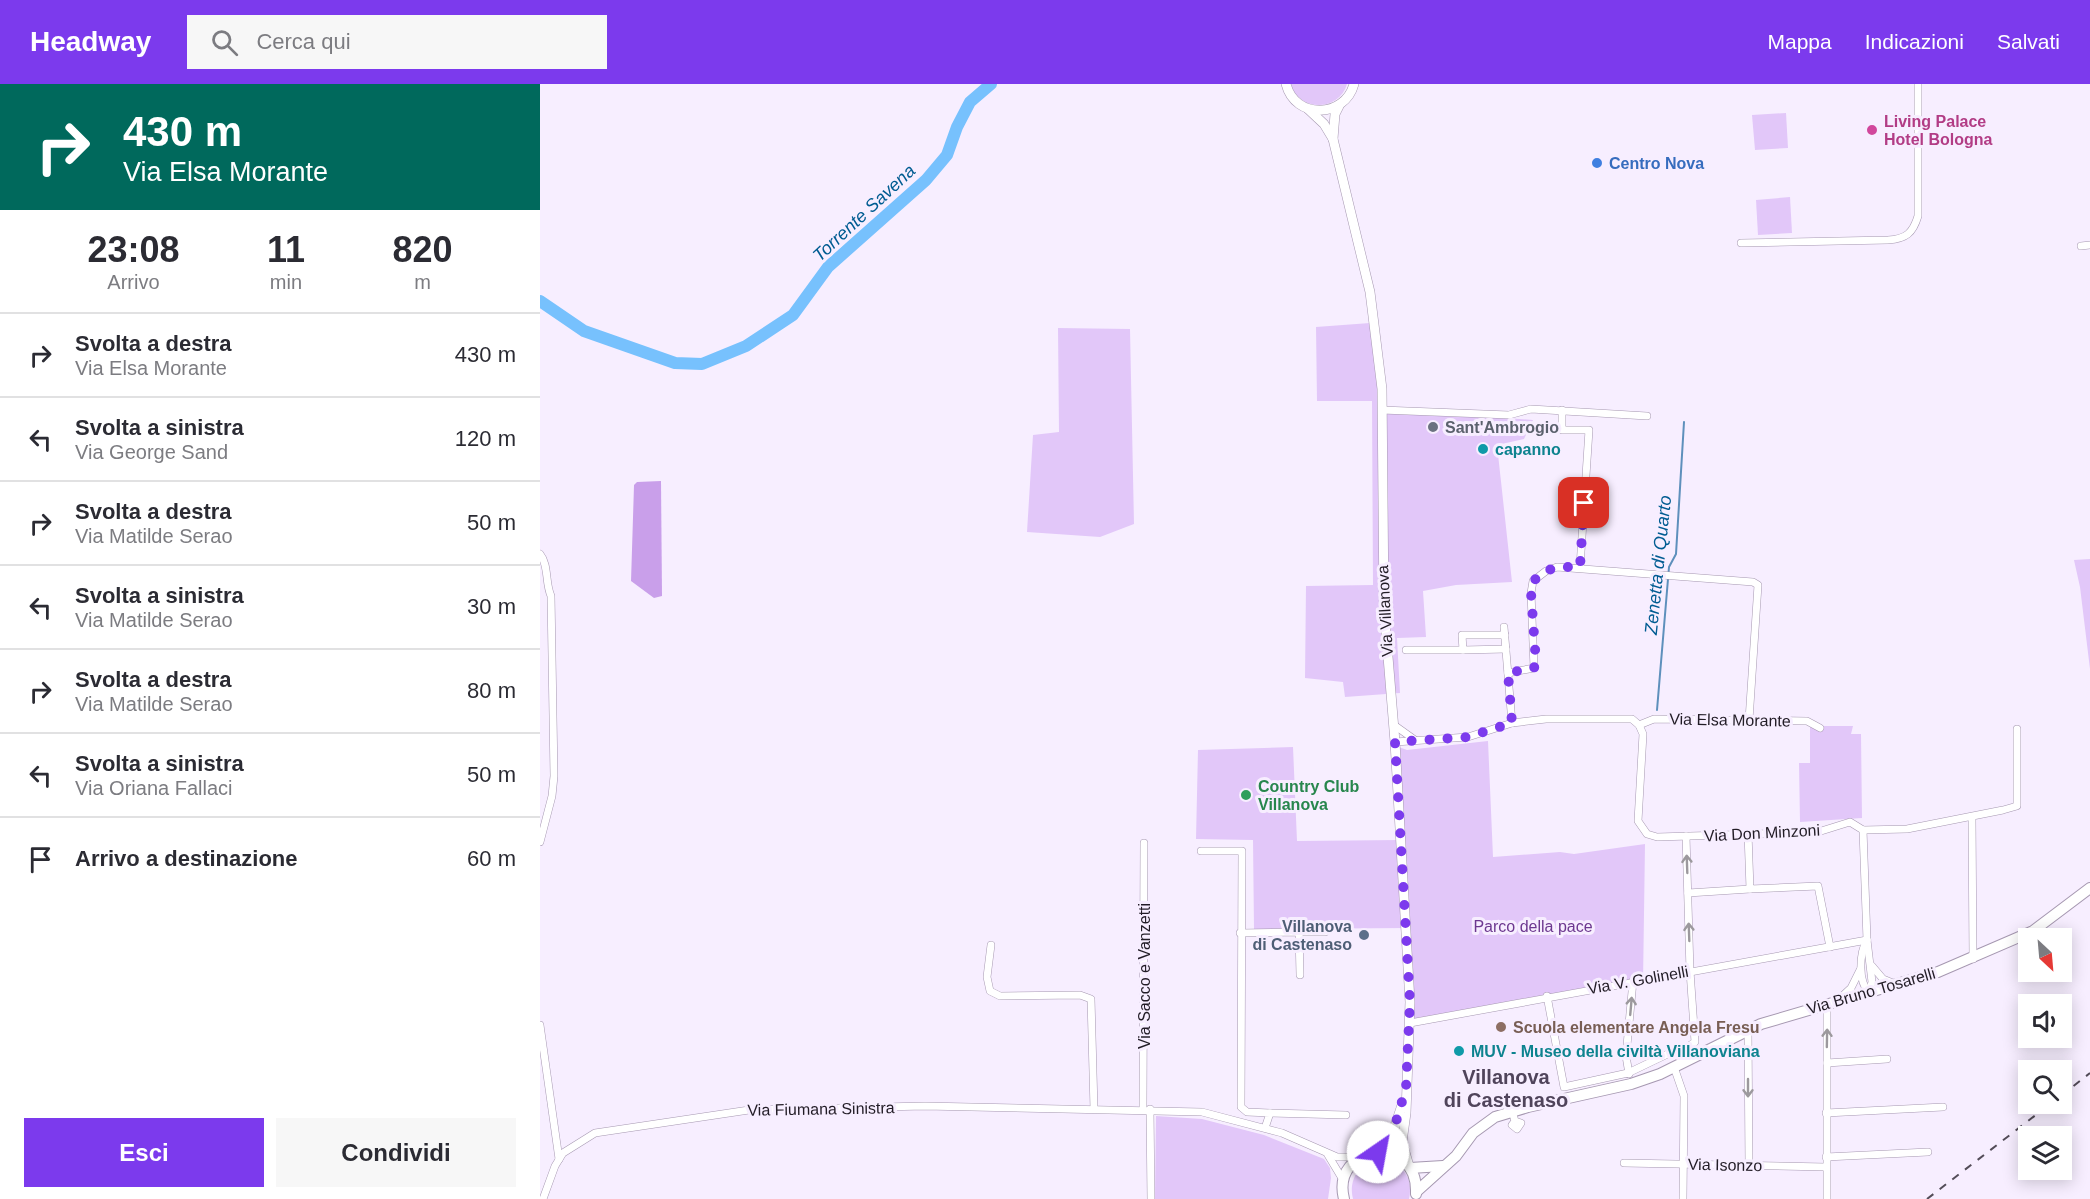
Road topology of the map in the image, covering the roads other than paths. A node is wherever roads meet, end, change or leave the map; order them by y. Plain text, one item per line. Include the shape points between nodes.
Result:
1 (1286, 84) edge
2 (1354, 84) edge
3 (1918, 84) edge
4 (1338, 106) junction
5 (1308, 109) junction
6 (1333, 139) junction
7 (1741, 243) dead end
8 (2090, 245) edge
9 (2081, 246) dead end
10 (1382, 410) junction
11 (1562, 411) junction
12 (1647, 416) dead end
13 (540, 555) edge
14 (1580, 567) junction
15 (1504, 627) dead end
16 (1505, 635) junction
17 (1406, 650) dead end
18 (1463, 650) junction
19 (1506, 650) junction
20 (1508, 673) junction
21 (1749, 720) junction
22 (1512, 723) junction
23 (1394, 725) junction
24 (1639, 725) junction
25 (1820, 728) dead end
26 (2016, 729) dead end
27 (1415, 740) junction
28 (1395, 742) junction
29 (1972, 818) junction
30 (1863, 830) junction
31 (1748, 833) junction
32 (1686, 836) junction
33 (540, 842) edge
34 (1144, 843) dead end
35 (1202, 851) dead end
36 (2090, 888) edge
37 (1750, 889) junction
38 (1688, 893) junction
39 (1299, 932) junction
40 (1325, 932) dead end
41 (1240, 933) junction
42 (1867, 940) junction
43 (991, 945) dead end
44 (1830, 947) junction
45 (1973, 959) junction
46 (1870, 963) junction
47 (1862, 965) junction
48 (1690, 971) junction
49 (1300, 975) dead end
50 (1633, 981) junction
51 (1897, 985) junction
52 (1869, 993) junction
53 (1546, 996) junction
54 (1831, 1003) junction
55 (1410, 1023) junction
56 (540, 1024) edge
57 (1748, 1029) junction
58 (1689, 1053) junction
59 (1887, 1059) dead end
60 (1827, 1063) junction
61 (1674, 1067) junction
62 (1628, 1073) junction
63 (1631, 1084) junction
64 (1406, 1088) junction
65 (1943, 1107) dead end
66 (1094, 1108) junction
67 (1146, 1109) junction
68 (1270, 1113) junction
69 (1826, 1113) junction
70 (1346, 1115) dead end
71 (1265, 1128) junction
72 (1928, 1152) dead end
73 (1326, 1153) junction
74 (1365, 1155) junction
75 (1826, 1158) junction
76 (559, 1159) junction
77 (1624, 1163) dead end
78 (1683, 1164) junction
79 (1446, 1166) junction
80 (1749, 1166) junction
81 (1410, 1167) junction
82 (1826, 1167) junction
83 (1343, 1189) edge
84 (1416, 1196) edge
85 (543, 1199) edge
86 (1151, 1199) edge
87 (1338, 1199) edge
88 (1683, 1199) edge
89 (1827, 1199) edge

1 - 5 main road, Via Villanova via 1292,98
2 - 4 main road via 1347,99
3 - 7 street via 1918,216 1914,229 1903,238 1888,240
4 - 5 main road via 1329,110
4 - 6 main road, Via Villanova
5 - 6 main road, Via Villanova
6 - 10 main road, Via Villanova via 1375,319
8 - 9 street
10 - 11 street via 1509,415 1531,409
10 - 23 main road, Via Villanova via 1382,566
11 - 12 street
11 - 14 street via 1562,430 1589,430
13 - 33 street via 546,562 551,596 554,758 552,796
14 - 20 street via 1557,567 1533,581 1534,668
14 - 21 street via 1758,585
15 - 16 street
16 - 18 street via 1462,635
16 - 19 street
17 - 18 street
18 - 19 street
19 - 20 street
20 - 22 street
21 - 24 street, Via Elsa Morante via 1654,719
21 - 25 street, Via Elsa Morante via 1807,721
22 - 24 street via 1632,719
22 - 27 street via 1468,737
23 - 27 street
23 - 28 main road, Via Villanova
24 - 32 street, Via Don Minzoni via 1643,734 1637,814 1641,828 1657,837
26 - 29 street, Via Don Minzoni via 2017,806
27 - 28 street
28 - 55 main road, Via Villanova
29 - 30 street, Via Don Minzoni via 1906,829
29 - 45 street
30 - 31 street, Via Don Minzoni via 1850,822 1818,832
30 - 42 street
31 - 32 street, Via Don Minzoni
31 - 37 street
38 -> 32 street
34 - 67 street, Via Sacco e Vanzetti
35 - 41 street via 1242,851
36 - 45 main road, Via Bruno Tosarelli via 2048,921
37 - 38 street
37 - 44 street via 1818,886
48 -> 38 street
39 - 40 street
39 - 41 street
39 - 49 street
41 - 68 street via 1244,1111
42 - 44 street, Via V. Golinelli
42 - 46 street
42 - 47 street
43 - 66 street via 987,977 990,991 1000,996 1080,995 1091,999
44 - 48 street, Via V. Golinelli
45 - 51 main road, Via Bruno Tosarelli
46 - 51 street via 1880,977
46 - 52 street
47 - 52 street via 1863,985
47 - 54 street via 1851,988
48 - 50 street, Via V. Golinelli
48 - 58 street, Via Bruno Tosarelli via 1695,1042
50 - 53 street, Via V. Golinelli
62 -> 50 street
51 - 52 main road, Via Bruno Tosarelli
52 - 54 main road, Via Bruno Tosarelli
53 - 55 street, Via V. Golinelli
53 - 62 street, Via Bruno Tosarelli via 1564,1087
54 - 57 main road, Via Bruno Tosarelli
60 -> 54 street
55 - 64 main road, Via Villanova
56 - 76 street, Via Fiumana Sinistra
57 - 58 main road, Via Bruno Tosarelli
57 -> 80 street
58 - 61 main road, Via Bruno Tosarelli
58 - 62 street, Via Bruno Tosarelli via 1657,1057
59 - 60 street
60 - 69 street
61 - 63 main road, Via Bruno Tosarelli
61 - 78 street via 1684,1096
62 - 63 street
63 - 79 main road, Via Bruno Tosarelli via 1481,1126
64 - 74 main road, Via Villanova via 1393,1132
64 - 81 main road, Via Villanova via 1402,1142
65 - 69 street
66 - 67 street, Via Fiumana Sinistra
66 - 76 street, Via Fiumana Sinistra via 749,1110 595,1133
67 - 71 street, Via Fiumana Sinistra via 1202,1112
67 - 86 street, Via Sacco e Vanzetti
68 - 70 street
68 - 71 street
69 - 75 street
71 - 73 street, Via Fiumana Sinistra
72 - 75 street
73 - 74 street, Via Fiumana Sinistra via 1346,1158
73 - 83 street via 1336,1165
74 - 81 main road via 1387,1152
74 - 83 main road via 1347,1170
75 - 82 street
76 - 85 street, Via Fiumana Sinistra
77 - 78 street, Via Isonzo
78 - 80 street, Via Isonzo
78 - 88 street
79 - 81 main road
79 - 84 main road, Via Bruno Tosarelli
80 - 82 street, Via Isonzo
81 - 84 main road
82 - 89 street
83 - 87 main road

